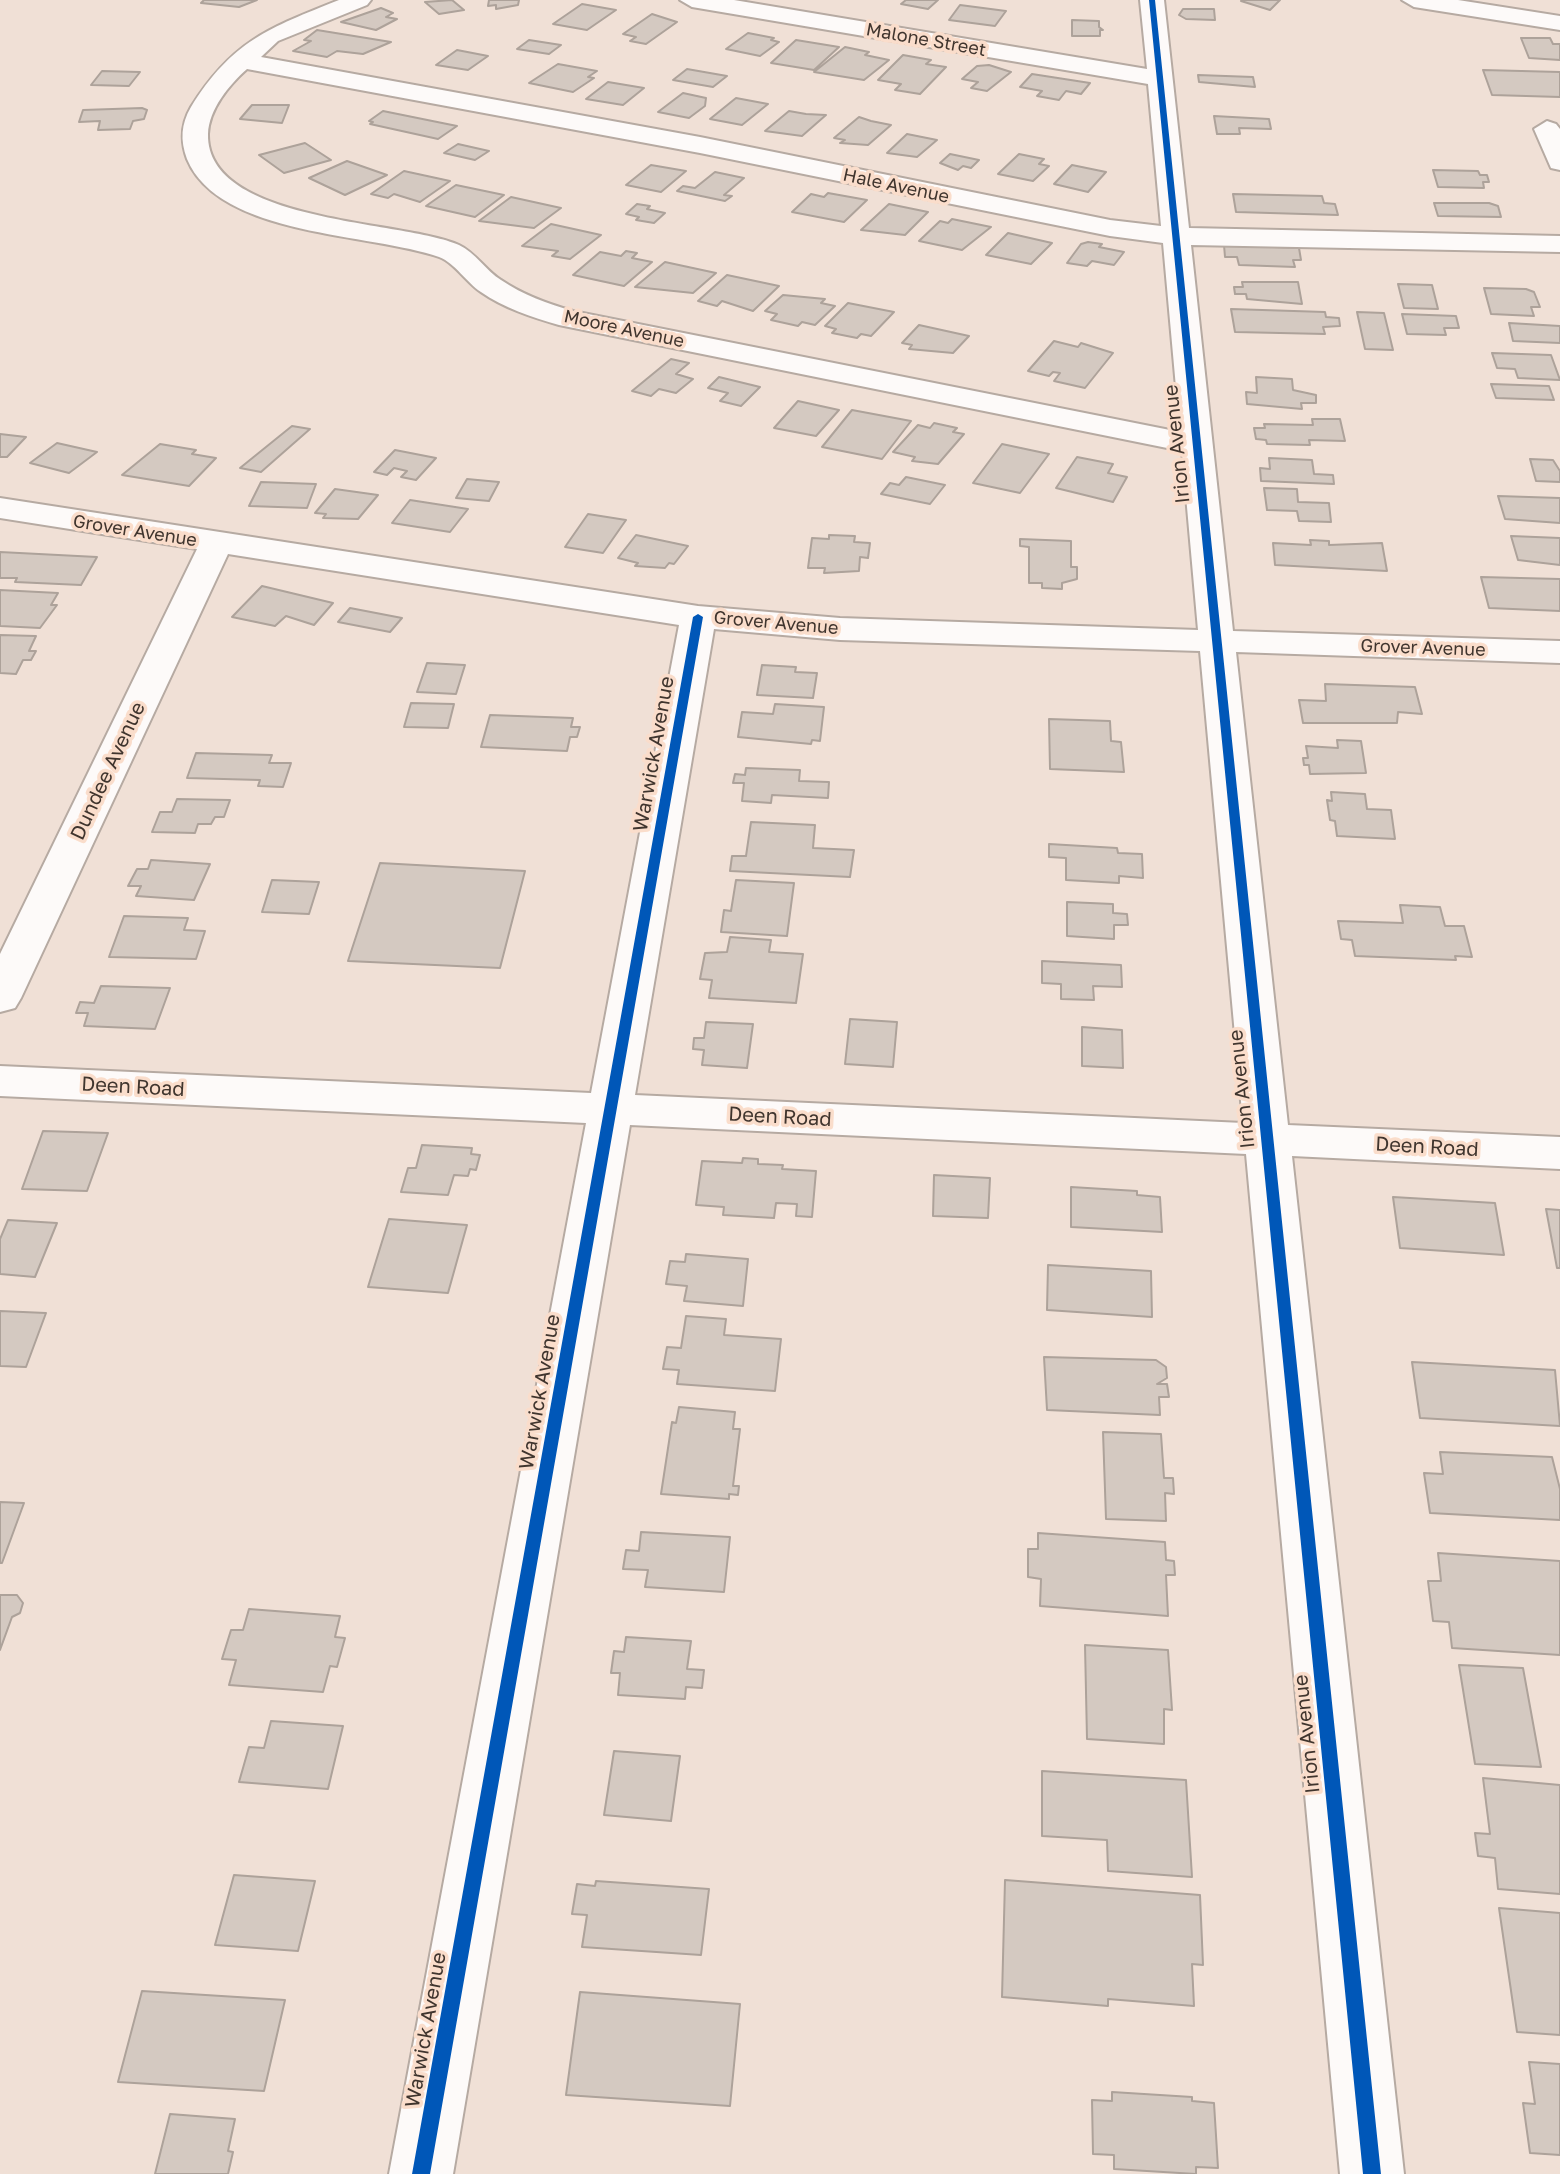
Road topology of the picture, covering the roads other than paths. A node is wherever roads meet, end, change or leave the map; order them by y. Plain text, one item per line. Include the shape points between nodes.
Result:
1 (359, 0) edge
2 (692, 0) edge
3 (1152, 0) edge
4 (1414, 0) edge
5 (1560, 23) edge
6 (240, 60) junction
7 (1160, 79) junction
8 (1547, 129) dead end
9 (1560, 162) edge
10 (1175, 236) junction
11 (1560, 244) edge
12 (1197, 445) junction
13 (0, 508) edge
14 (216, 544) junction
15 (698, 617) junction
16 (1217, 641) junction
17 (1560, 652) edge
18 (0, 998) edge
19 (0, 1081) edge
20 (611, 1109) junction
21 (1267, 1140) junction
22 (1560, 1153) edge
23 (421, 2174) edge
24 (1372, 2174) edge

1 - 6 street, Moore Avenue via 293,24
2 - 7 street, Malone Street
3 - 7 street, Irion Avenue
4 - 5 street
6 - 10 street, Hale Avenue via 700,145 1047,217
6 - 12 street, Moore Avenue via 221,79 196,121 195,146 204,168 222,186 268,210 451,251 490,286 534,309 569,319
7 - 10 street, Irion Avenue
8 - 9 street
10 - 11 street, Hale Avenue
10 - 12 street, Irion Avenue
12 - 16 street, Irion Avenue
13 - 14 street, Grover Avenue
14 - 15 street, Grover Avenue
14 - 18 street, Dundee Avenue
15 - 16 street, Grover Avenue via 840,629
15 - 20 street, Warwick Avenue
16 - 17 street, Grover Avenue
16 - 21 street, Irion Avenue
19 - 20 street, Deen Road
20 - 21 street, Deen Road
20 - 23 street, Warwick Avenue
21 - 22 street, Deen Road
21 - 24 street, Irion Avenue

